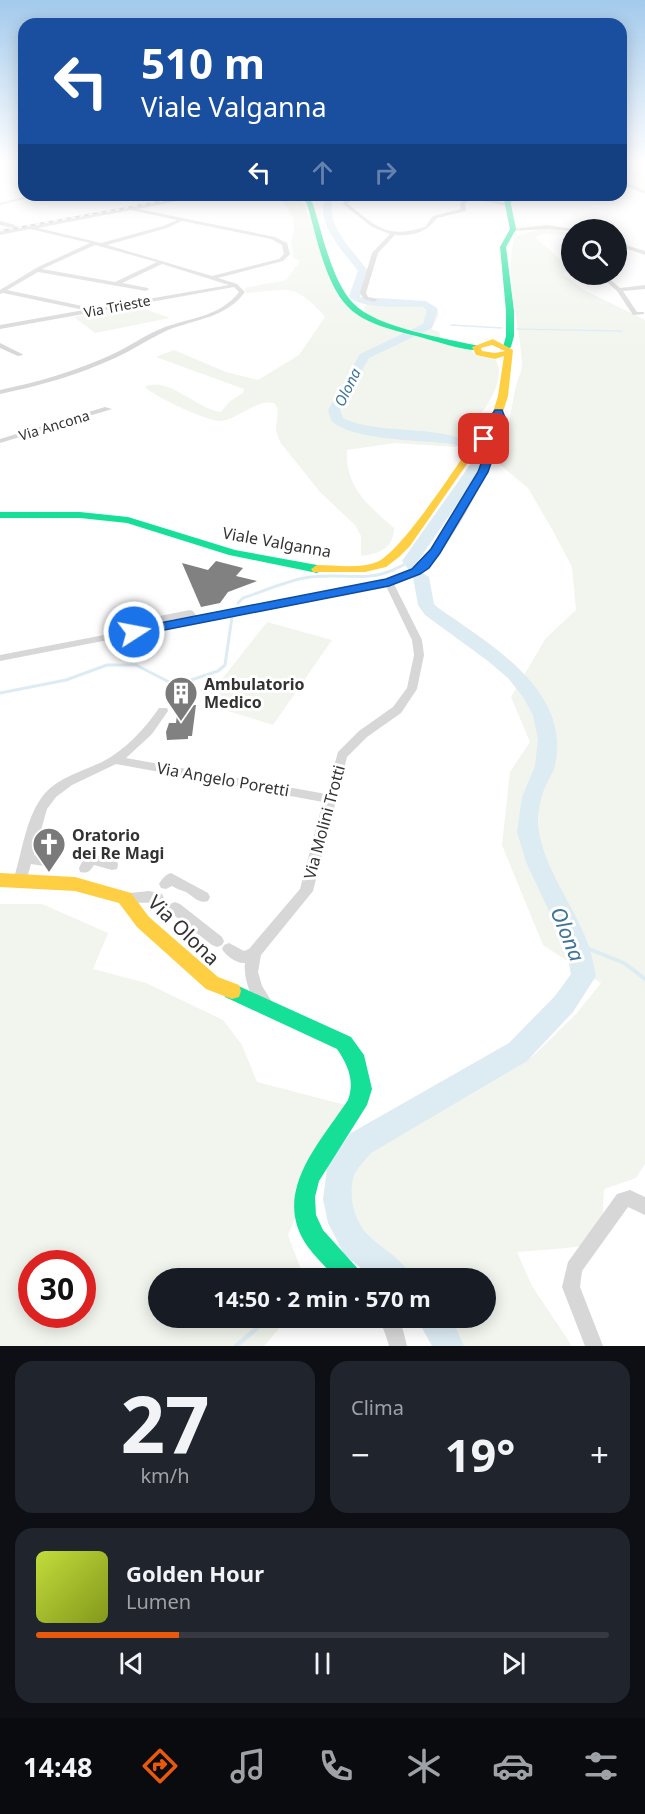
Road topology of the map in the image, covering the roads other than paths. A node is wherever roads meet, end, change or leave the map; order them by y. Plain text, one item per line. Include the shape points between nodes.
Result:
1 (35, 227) edge
2 (162, 227) edge
3 (218, 227) edge
4 (318, 227) edge
5 (374, 227) edge
6 (428, 227) edge
7 (29, 228) junction
8 (561, 228) edge
9 (513, 229) joint
10 (0, 233) edge
11 (392, 235) junction
12 (95, 243) junction
13 (102, 245) junction
14 (627, 247) edge
15 (645, 253) edge
16 (160, 263) junction
17 (39, 269) junction
18 (211, 278) junction
19 (117, 283) junction
20 (235, 285) junction
21 (613, 285) edge
22 (645, 287) edge
23 (146, 289) dead end
24 (619, 290) junction
25 (1, 292) edge
26 (374, 300) dead end
27 (94, 310) junction
28 (642, 313) dead end
29 (0, 327) edge
30 (0, 345) edge
31 (504, 350) junction
32 (20, 355) dead end
33 (0, 392) edge
34 (108, 409) dead end
35 (498, 412) junction
36 (0, 441) edge
37 (477, 444) junction
38 (492, 450) junction
39 (0, 515) edge
40 (389, 582) junction
41 (0, 658) edge
42 (163, 711) dead end
43 (116, 760) junction
44 (330, 799) junction
45 (28, 859) junction
46 (44, 861) dead end
47 (112, 865) dead end
48 (80, 876) junction
49 (167, 878) dead end
50 (0, 880) edge
51 (20, 881) junction
52 (194, 891) dead end
53 (156, 896) dead end
54 (124, 898) junction
55 (176, 908) dead end
56 (254, 953) junction
57 (267, 1006) junction
58 (645, 1207) edge
59 (342, 1268) edge
60 (393, 1328) edge
61 (398, 1346) edge
62 (594, 1346) edge

1 - 7 street
2 - 13 street
3 - 18 street via 276,239 285,244 288,254 281,260
4 - 31 main road via 342,295 357,310 392,326
5 - 11 street
6 - 11 street
7 - 10 street
7 - 12 street
8 - 9 street
9 - 31 main road, Viale Valganna via 502,247 509,299
11 - 26 street via 375,252 363,293
12 - 13 street
12 - 17 street
13 - 16 street
14 - 15 street
16 - 18 street
16 - 19 street
17 - 19 street
17 - 25 street
18 - 20 street
19 - 23 street
20 - 27 street, Via Trieste
20 - 33 street via 242,292 229,308 165,329 106,360
21 - 24 street
22 - 24 street
24 - 28 street via 635,314
25 - 27 street
27 - 29 street, Via Trieste
30 - 32 street
31 - 35 main road, Viale Valganna via 503,396
34 - 36 street, Via Ancona
35 - 37 main road, Viale Valganna
35 - 38 street via 501,420
37 - 38 street
37 - 39 main road, Viale Valganna via 396,555 379,565 357,570 308,567 215,548 130,520
38 - 40 street via 436,551 416,571
40 - 41 street via 193,621 190,613 154,620 156,627
40 - 44 street, Via Molini Trotti via 417,640 419,655 412,689 397,710 342,755
42 - 43 street via 151,729
43 - 44 street, Via Angelo Poretti
43 - 45 street via 52,794 42,809
44 - 56 street, Via Molini Trotti via 306,891
45 - 46 street
45 - 51 street
47 - 48 street, Via Olona via 91,859
48 - 51 main road, Via Olona
48 - 54 main road, Via Olona
49 - 52 street
50 - 51 main road, Via Olona
53 - 54 street
54 - 57 main road, Via Olona via 142,922 212,983
55 - 56 street via 243,958
56 - 57 street via 251,972
57 - 59 main road, Via Olona via 344,1043 357,1062 362,1089 357,1105 310,1176 304,1197 305,1216 315,1238
58 - 62 street via 630,1198 623,1200 574,1268 571,1287
60 - 61 street

